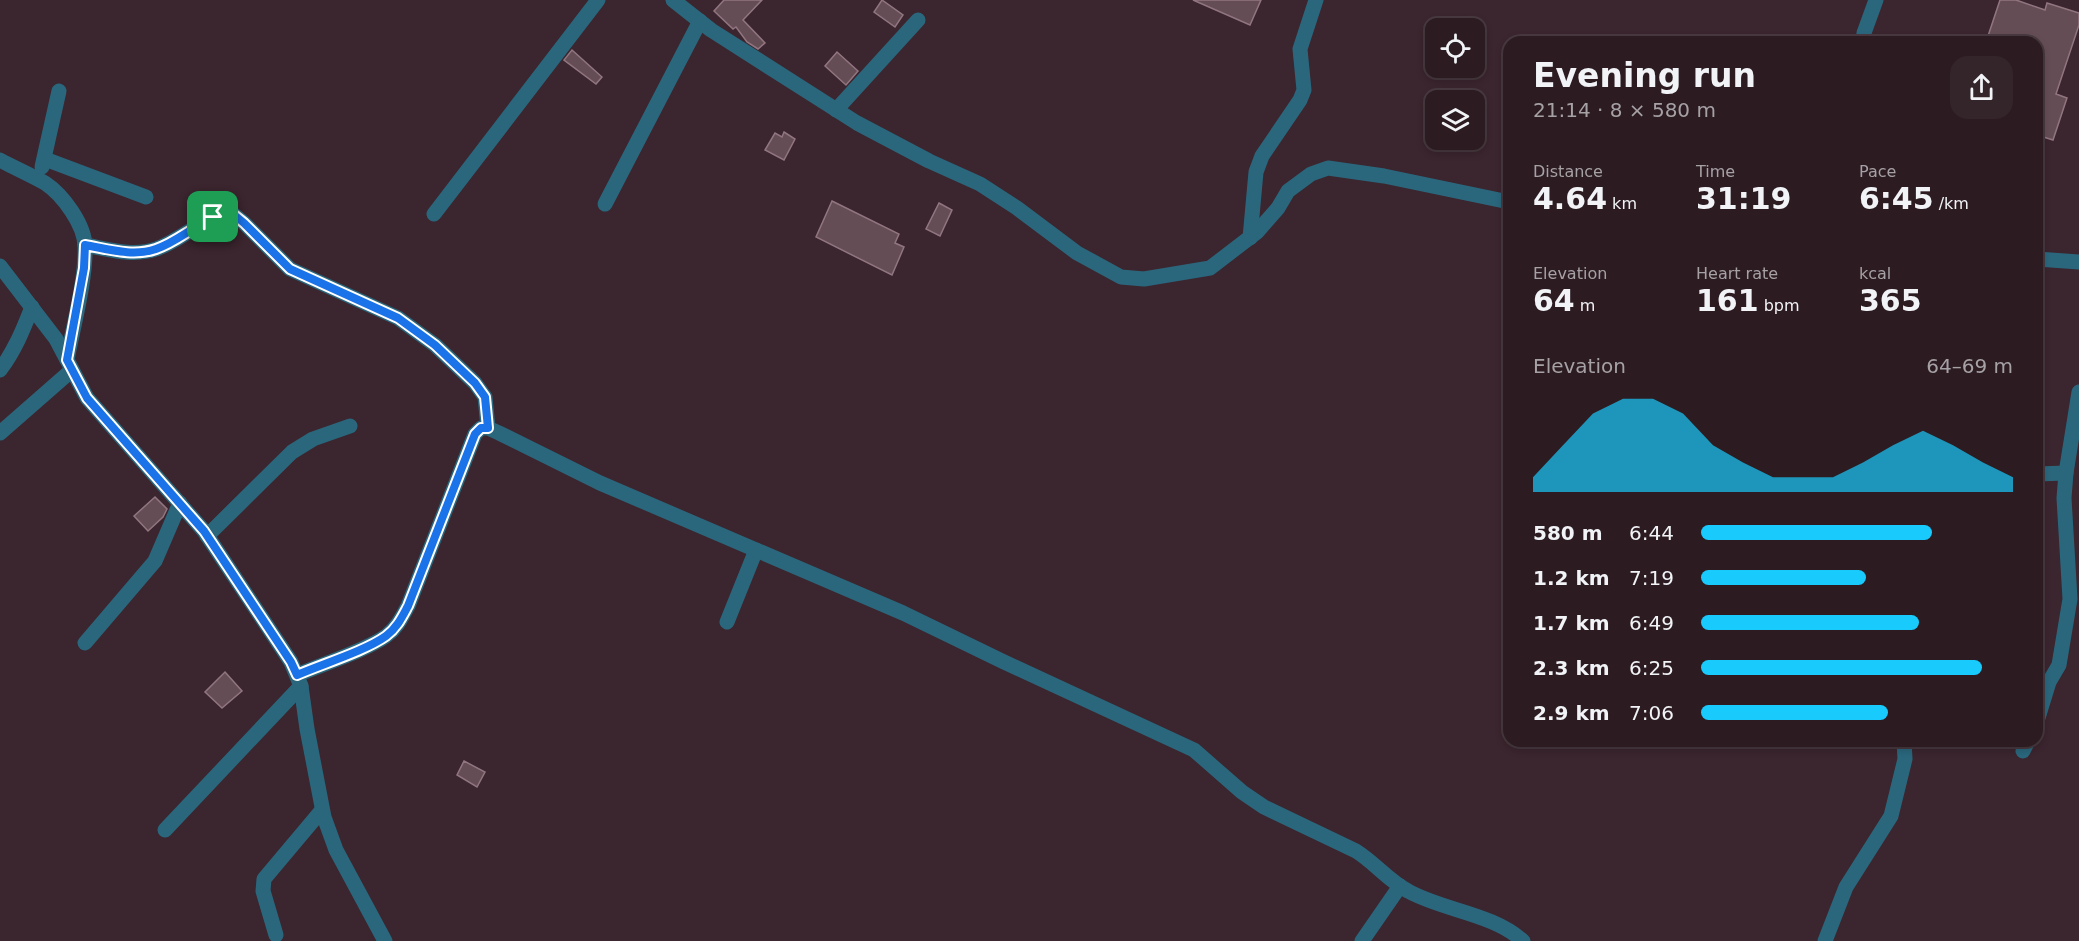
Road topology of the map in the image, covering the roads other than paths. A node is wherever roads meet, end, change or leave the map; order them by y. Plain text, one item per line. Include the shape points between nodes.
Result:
1 (598, 0) edge
2 (674, 0) edge
3 (1316, 0) edge
4 (1876, 0) edge
5 (918, 20) dead end
6 (700, 21) junction
7 (1865, 36) edge
8 (59, 91) dead end
9 (837, 110) junction
10 (45, 159) junction
11 (0, 160) edge
12 (33, 177) junction
13 (146, 196) dead end
14 (1503, 201) edge
15 (605, 204) dead end
16 (434, 214) dead end
17 (1250, 238) junction
18 (85, 245) junction
19 (2043, 259) edge
20 (2079, 262) edge
21 (0, 266) edge
22 (32, 308) junction
23 (69, 365) junction
24 (0, 370) edge
25 (2079, 392) edge
26 (350, 426) dead end
27 (488, 428) junction
28 (0, 433) edge
29 (2066, 473) junction
30 (2043, 474) edge
31 (180, 503) junction
32 (207, 536) junction
33 (756, 550) junction
34 (727, 622) dead end
35 (85, 643) dead end
36 (299, 681) junction
37 (2043, 702) edge
38 (1904, 747) edge
39 (322, 810) junction
40 (165, 830) dead end
41 (1400, 886) junction
42 (276, 935) dead end
43 (385, 941) edge
44 (1362, 941) edge
45 (1523, 941) edge
46 (1825, 941) edge

1 - 16 street
2 - 6 street
3 - 17 street via 1300,49 1304,90 1256,172
4 - 7 street
5 - 9 street
6 - 9 street
6 - 15 street
8 - 10 street
9 - 17 street via 929,161 980,184 1077,253 1121,277 1144,279 1210,268
10 - 12 street
10 - 13 street
11 - 12 street
12 - 18 street via 70,207
14 - 17 street via 1328,168 1311,174 1288,191
18 - 23 street
18 - 27 street via 144,252 158,249 213,217 233,214 290,269 398,318 435,345 485,397
19 - 20 street
21 - 22 street
22 - 23 street via 56,339
22 - 24 street via 11,356
23 - 28 street
23 - 31 street via 87,398
25 - 29 street
26 - 32 street via 313,439 292,452
27 - 33 street via 600,483
27 - 36 street via 475,434 399,622 387,635
29 - 30 street
29 - 37 street via 2070,599 2059,665
31 - 32 street
31 - 35 street via 155,561
32 - 36 street via 291,662
33 - 34 street
33 - 41 street via 903,613 1194,750 1264,807 1356,851
36 - 39 street
36 - 40 street
38 - 46 street via 1891,816 1846,887
39 - 42 street via 264,879 263,891
39 - 43 street via 336,850
41 - 44 street
41 - 45 street via 1436,904 1502,926

